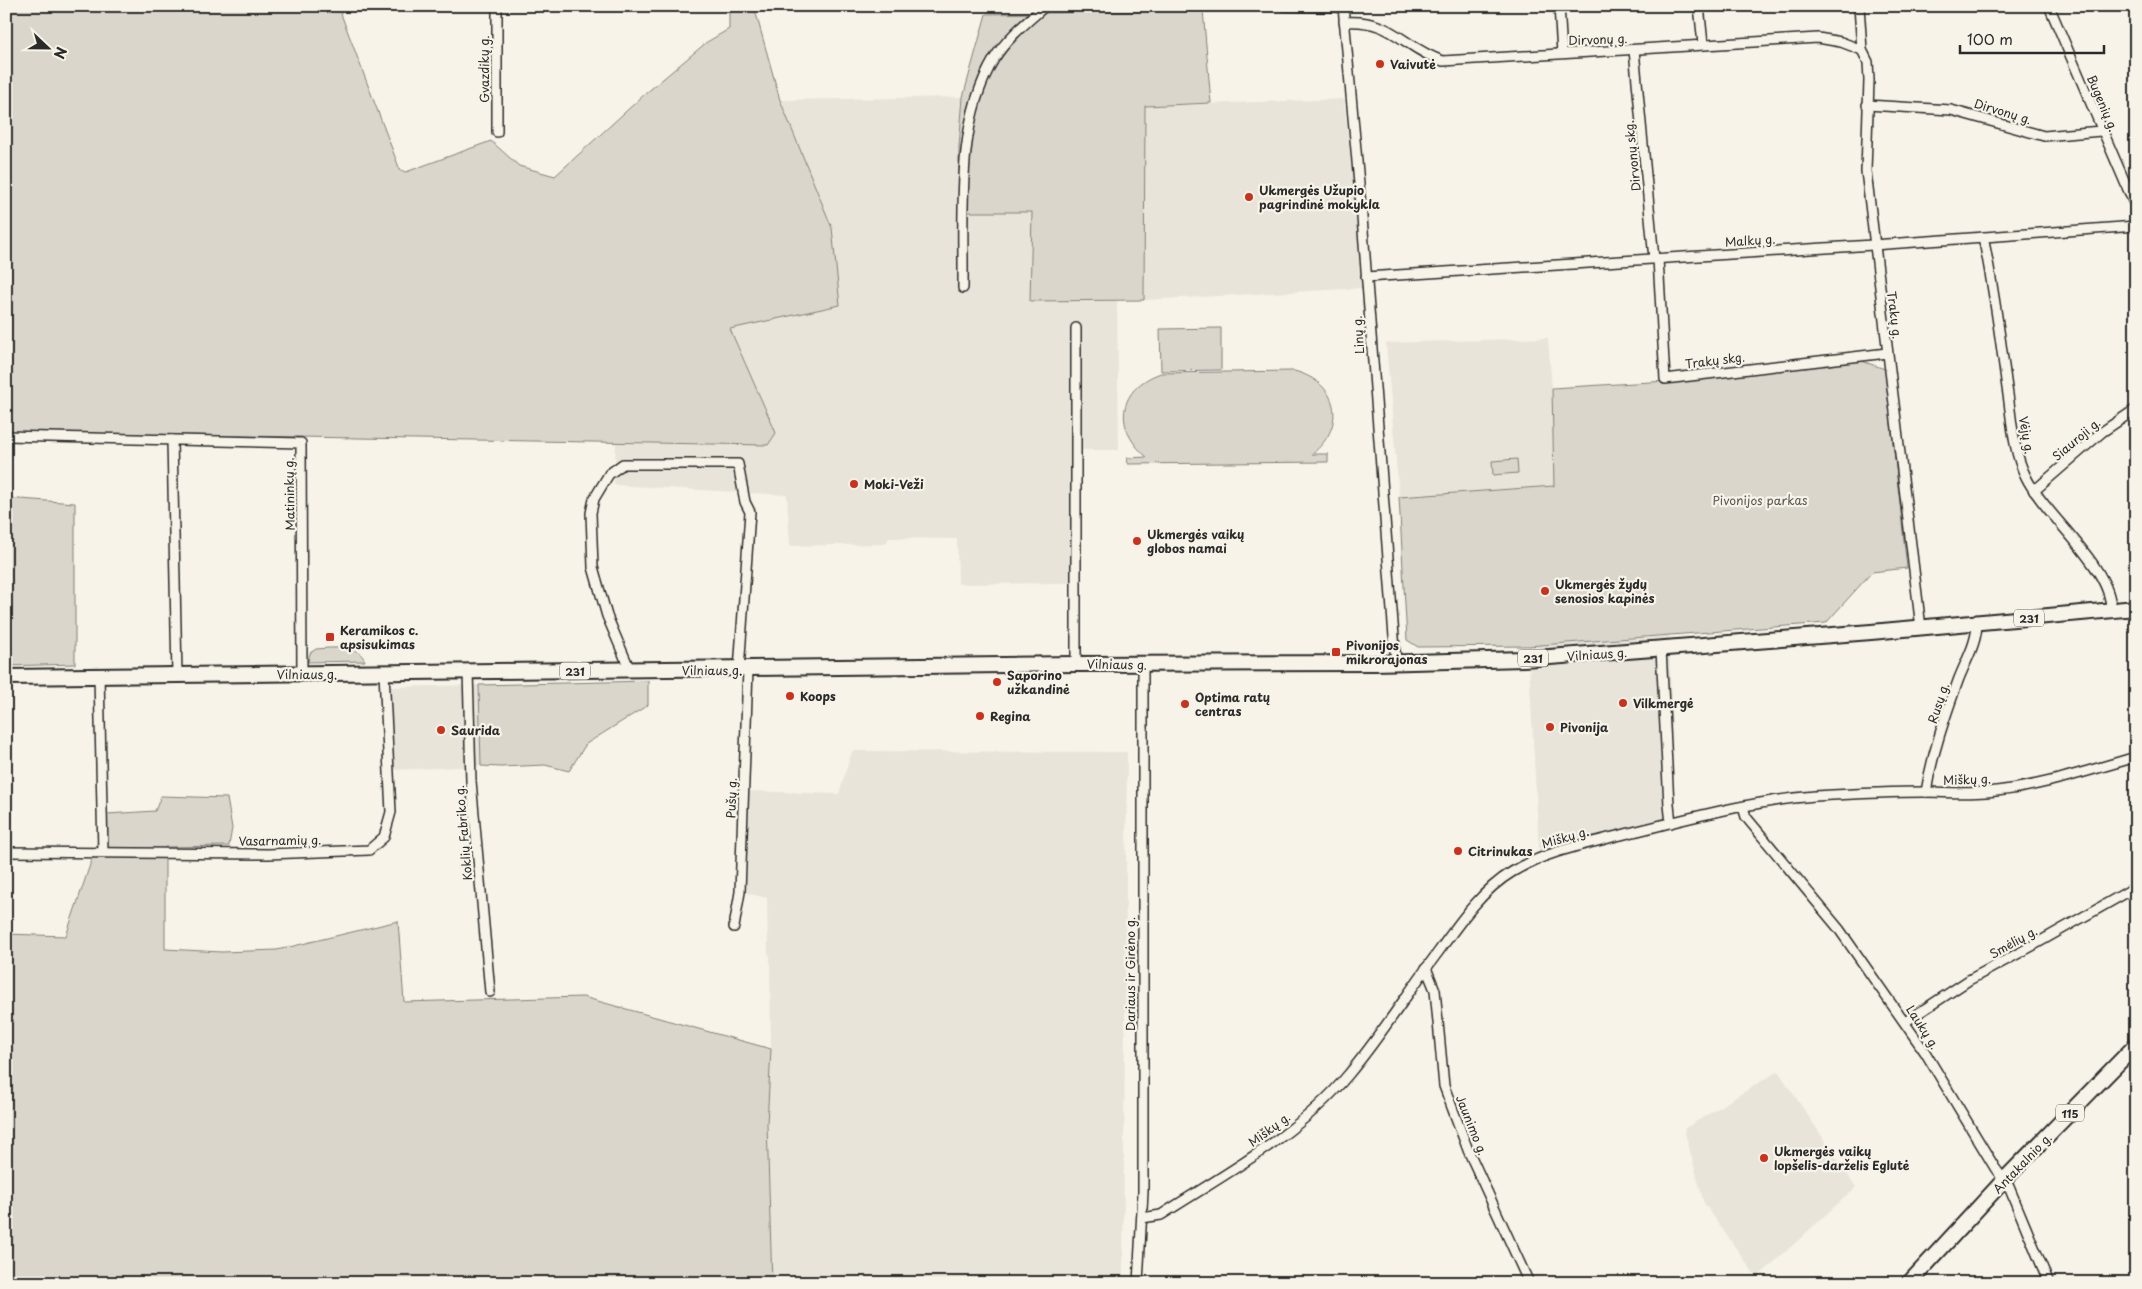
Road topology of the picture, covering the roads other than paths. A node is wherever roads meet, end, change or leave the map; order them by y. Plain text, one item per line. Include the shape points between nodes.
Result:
1 (497, 6) edge
2 (1045, 6) edge
3 (1284, 6) edge
4 (1343, 6) edge
5 (1559, 6) edge
6 (1699, 6) edge
7 (1859, 6) edge
8 (2049, 6) edge
9 (1344, 22) junction
10 (1703, 44) junction
11 (1634, 50) junction
12 (1862, 50) junction
13 (1562, 53) junction
14 (1867, 105) junction
15 (2101, 131) junction
16 (497, 132) dead end
17 (2136, 208) edge
18 (2136, 226) edge
19 (1983, 237) junction
20 (1873, 245) junction
21 (1656, 259) junction
22 (1366, 277) junction
23 (964, 288) dead end
24 (1076, 328) dead end
25 (1887, 353) junction
26 (2136, 409) edge
27 (6, 436) edge
28 (172, 440) junction
29 (2034, 491) junction
30 (2136, 608) edge
31 (2111, 610) junction
32 (1977, 623) junction
33 (1922, 628) junction
34 (1661, 649) junction
35 (1396, 663) junction
36 (1076, 664) junction
37 (1143, 665) junction
38 (630, 670) junction
39 (743, 670) junction
40 (468, 671) junction
41 (384, 673) junction
42 (302, 674) junction
43 (176, 675) junction
44 (99, 676) junction
45 (6, 678) edge
46 (2136, 757) edge
47 (1926, 792) junction
48 (1743, 806) junction
49 (1671, 823) junction
50 (6, 852) edge
51 (102, 852) junction
52 (2136, 887) edge
53 (734, 927) dead end
54 (1426, 968) junction
55 (490, 992) dead end
56 (1905, 1022) junction
57 (2136, 1045) edge
58 (2004, 1180) junction
59 (1142, 1218) junction
60 (1138, 1283) edge
61 (1529, 1283) edge
62 (1909, 1283) edge
63 (2049, 1283) edge

1 - 16 street, Gvazdikų g.
2 - 23 street via 994,58 975,100 965,156
3 - 4 street
4 - 9 street, Linų g.
5 - 13 street
6 - 10 street
7 - 12 street, Trakų g.
8 - 15 street, Bugenių g.
9 - 13 street, Dirvonų g. via 1354,21 1388,29 1429,57 1442,61
9 - 22 street, Linų g.
10 - 11 street, Dirvonų g.
10 - 12 street, Dirvonų g. via 1818,38
11 - 13 street, Dirvonų g.
11 - 21 street, Dirvonų skg.
12 - 14 street, Trakų g. via 1868,62
14 - 15 street, Dirvonų g. via 1951,110 2044,136
14 - 20 street, Trakų g. via 1866,171
15 - 17 street, Bugenių g.
18 - 19 street, Malkų g.
19 - 20 street, Malkų g.
19 - 29 street, Vėjų g. via 1992,274 2016,455
20 - 21 street, Malkų g.
20 - 25 street, Trakų g.
21 - 22 street, Malkų g.
21 - 25 street, Trakų skg. via 1665,379
22 - 35 street, Linų g.
24 - 36 street
25 - 33 street, Trakų g.
26 - 29 street, Siauroji g. via 2102,432
27 - 28 street, Matininkų g.
28 - 42 street, Matininkų g. via 301,443
28 - 43 street
29 - 31 street, Vėjų g. via 2108,590
30 - 31 main road, Vilniaus g. / 231
31 - 32 main road, Vilniaus g. / 231
32 - 33 main road, Vilniaus g. / 231
32 - 47 street, Rusų g. via 1975,641 1958,680
33 - 34 main road, Vilniaus g. / 231
34 - 35 main road, Vilniaus g. / 231 via 1524,659
34 - 49 street
35 - 37 main road, Vilniaus g. / 231
36 - 37 main road, Vilniaus g. / 231
36 - 39 main road, Vilniaus g. / 231
37 - 59 street, Dariaus ir Girėno g.
38 - 39 main road, Vilniaus g. / 231
38 - 39 street, Pušų g. via 607,616 593,567 591,513 594,499 609,474 623,464 738,464 750,512
38 - 40 main road, Vilniaus g. / 231
39 - 53 street, Pušų g. via 740,892
40 - 41 main road, Vilniaus g. / 231
40 - 55 street, Koklių Fabriko g. via 471,781
41 - 42 main road, Vilniaus g. / 231
41 - 51 street, Vasarnamių g. via 391,812 384,837 369,850 268,854
42 - 43 main road, Vilniaus g. / 231
43 - 44 main road, Vilniaus g. / 231
44 - 45 main road, Vilniaus g. / 231
44 - 51 street
46 - 47 street, Miškų g. via 2046,782 1986,792
47 - 48 street, Miškų g. via 1814,796
48 - 49 street, Miškų g.
48 - 56 street, Laukų g. via 1746,817 1838,929
49 - 54 street, Miškų g. via 1544,855 1508,874 1472,908
50 - 51 street, Vasarnamių g.
52 - 56 street, Smėlių g. via 1969,980
54 - 59 street, Miškų g. via 1363,1057 1304,1119 1268,1146 1161,1214
54 - 61 street, Jaunimo g. via 1435,990 1444,1086 1468,1150
56 - 58 street, Laukų g.
57 - 58 main road, Antakalnio g. / 115
58 - 62 main road, Antakalnio g. / 115
58 - 63 street, Laukų g.
59 - 60 street, Dariaus ir Girėno g.

